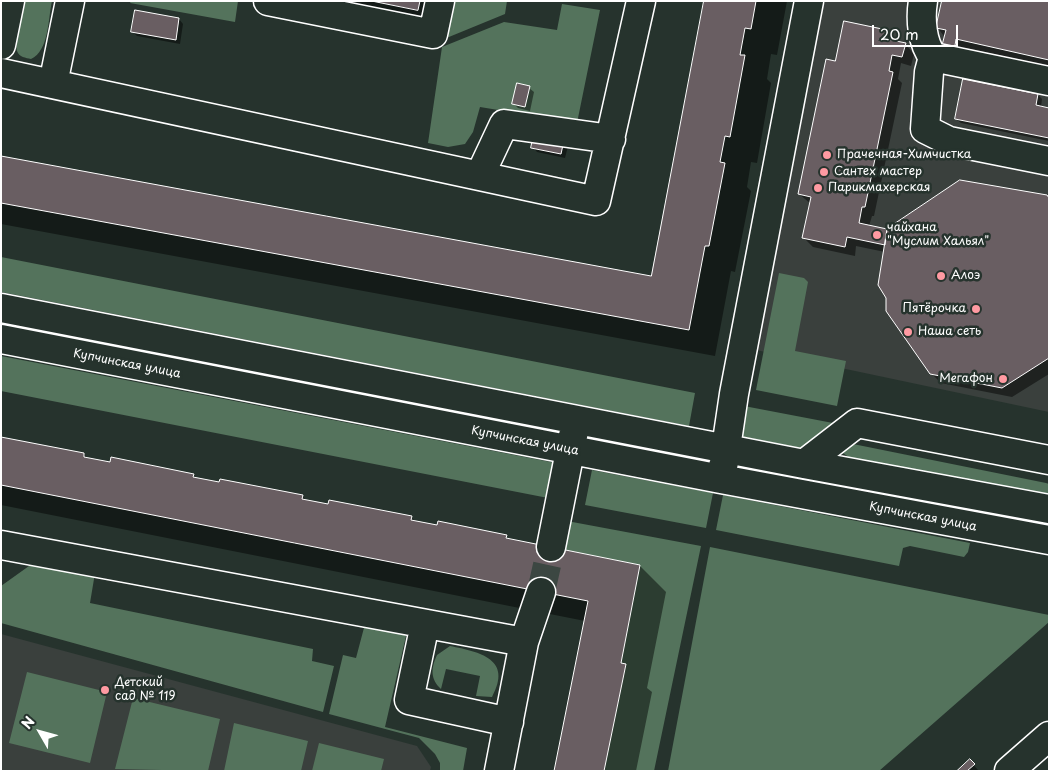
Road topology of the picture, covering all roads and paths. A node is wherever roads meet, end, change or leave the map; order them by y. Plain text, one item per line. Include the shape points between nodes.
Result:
1 (10, 1) edge
2 (70, 1) edge
3 (268, 1) edge
4 (440, 1) edge
5 (641, 1) edge
6 (809, 1) edge
7 (923, 1) edge
8 (1, 45) edge
9 (933, 57) junction
10 (1, 73) edge
11 (1049, 81) edge
12 (53, 84) junction
13 (611, 139) junction
14 (1049, 161) edge
15 (480, 175) junction
16 (1, 308) edge
17 (1, 339) edge
18 (576, 420) junction
19 (726, 449) junction
20 (570, 450) junction
21 (1049, 460) edge
22 (804, 464) junction
23 (721, 479) junction
24 (1049, 509) edge
25 (1049, 540) edge
26 (1, 545) edge
27 (551, 547) tunnel mouth
28 (541, 592) tunnel mouth
29 (426, 624) junction
30 (524, 642) junction
31 (509, 722) junction
32 (1049, 736) edge
33 (499, 771) edge
34 (1009, 771) edge

1 - 8 street
2 - 12 street
3 - 4 street via 433,34
5 - 13 street
6 - 19 street
7 - 9 street via 926,48
9 - 11 street
9 - 14 street via 925,129 949,141
10 - 12 street
12 - 15 street
13 - 15 street via 504,124
13 - 15 street via 596,201
16 - 18 street
17 - 20 street, Купчинская улица
18 - 19 street
18 - 20 street
19 - 22 street
19 - 23 street
20 - 23 street, Купчинская улица
20 - 27 street
21 - 22 street via 858,423
22 - 24 street
23 - 25 street, Купчинская улица
26 - 29 street
28 - 30 street
29 - 30 street
29 - 31 street via 409,700
30 - 31 street
31 - 33 street
32 - 34 street

